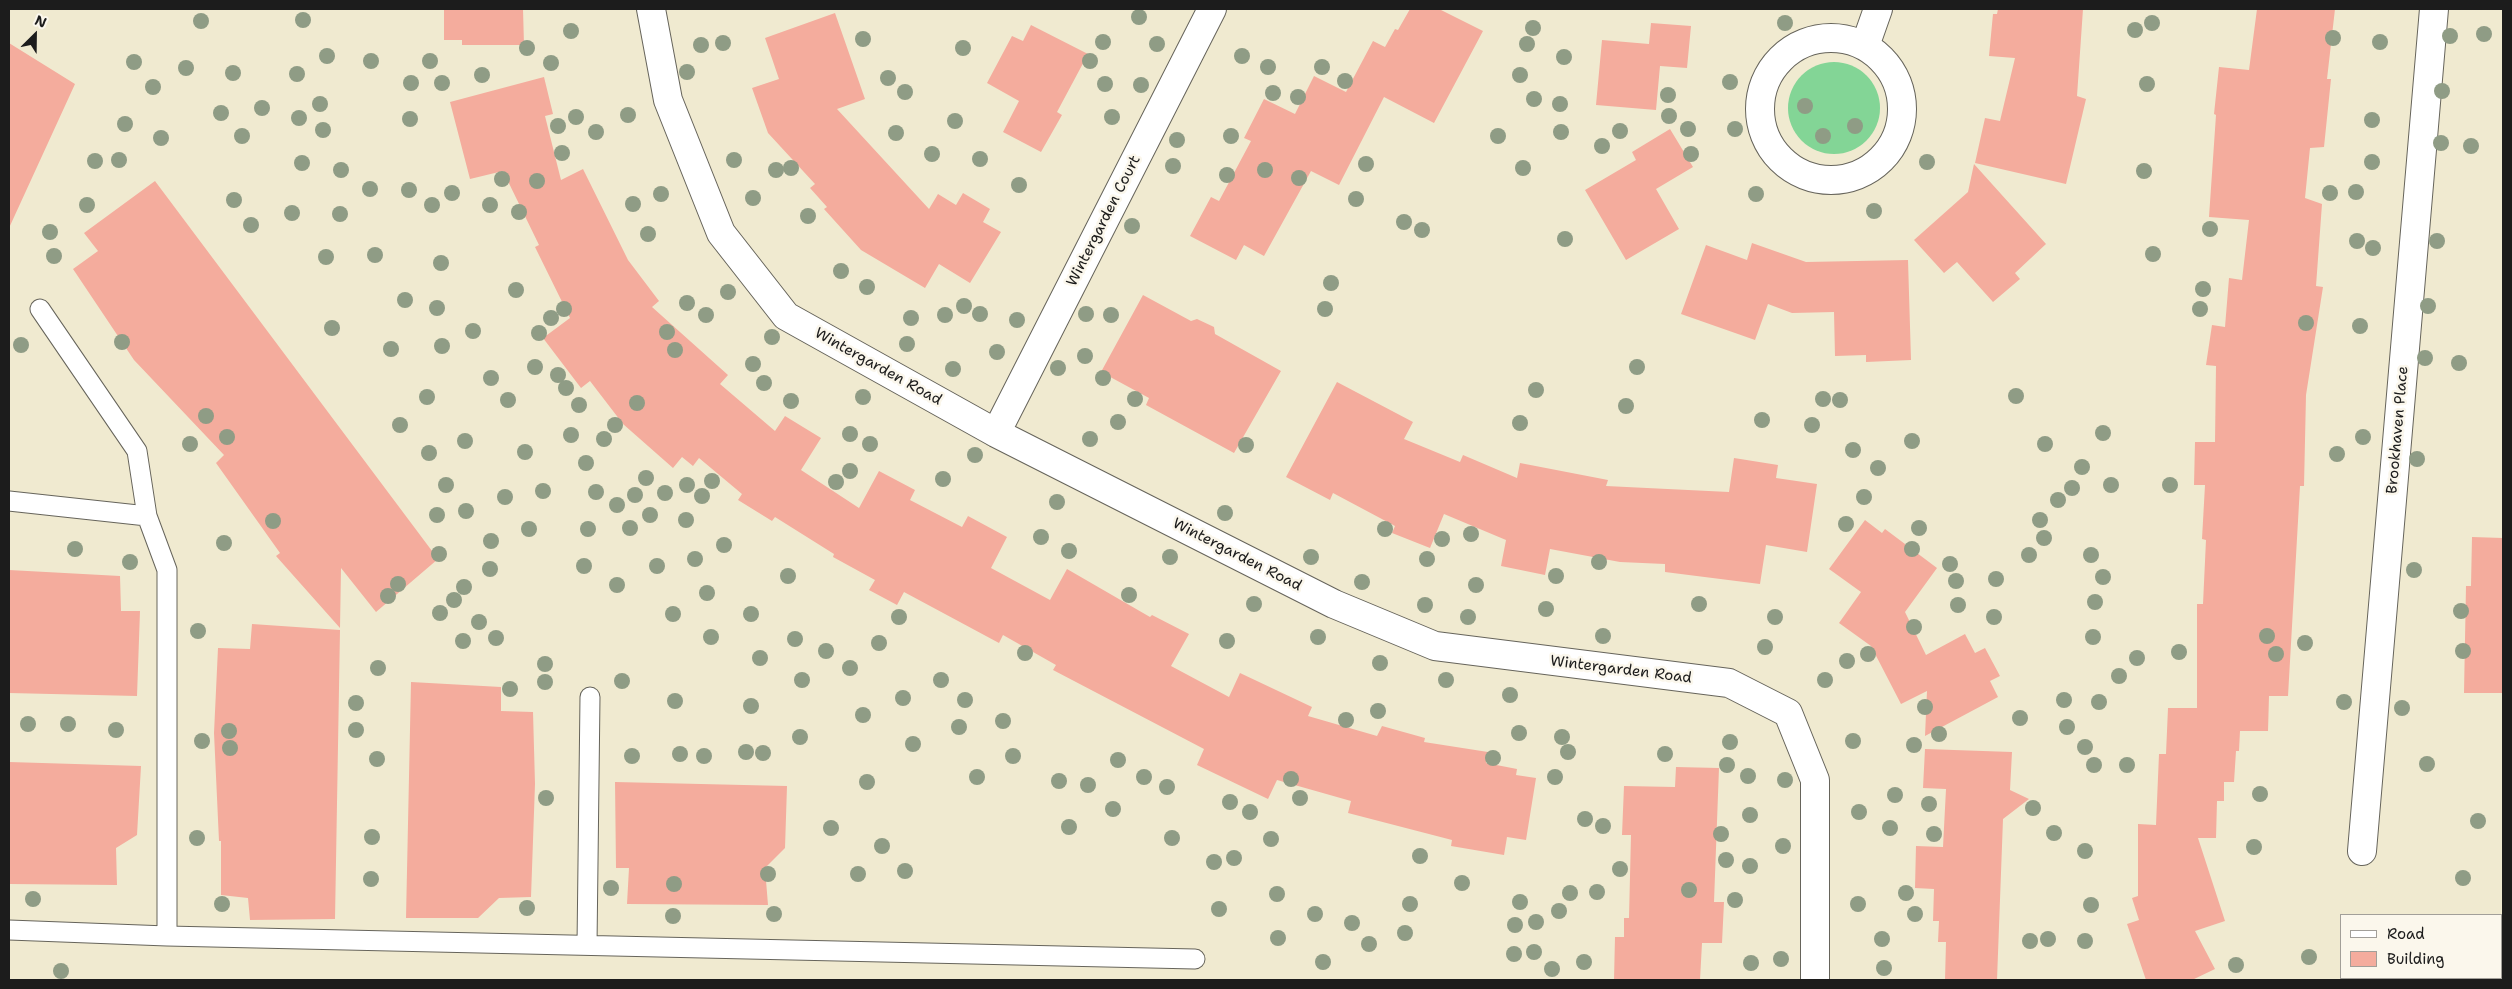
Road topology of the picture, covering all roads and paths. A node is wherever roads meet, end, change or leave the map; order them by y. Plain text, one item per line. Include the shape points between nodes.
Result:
1 (651, 9) edge
2 (1212, 9) edge
3 (1878, 9) edge
4 (2434, 9) edge
5 (1865, 46) junction
6 (40, 309) dead end
7 (996, 433) junction
8 (9, 501) edge
9 (146, 516) junction
10 (590, 698) dead end
11 (2362, 851) dead end
12 (9, 930) edge
13 (166, 936) junction
14 (588, 945) junction
15 (1195, 959) dead end
16 (1815, 980) edge

1 - 7 street, Wintergarden Road via 668,100 721,233 786,316
2 - 7 street, Wintergarden Court
3 - 5 street
4 - 11 street, Brookhaven Place
5 - 5 street via 1844,38 1820,38 1798,45 1780,59 1767,77 1760,100 1761,123 1769,144 1783,162 1804,175 1827,181 1851,178 1873,168 1890,151 1901,129 1903,105 1898,81 1884,61
6 - 9 lane via 137,451
7 - 16 street, Wintergarden Road via 1334,604 1435,646 1729,683 1788,713 1815,780
8 - 9 lane
9 - 13 lane via 167,570
10 - 14 lane
12 - 13 lane
13 - 14 lane
14 - 15 lane

